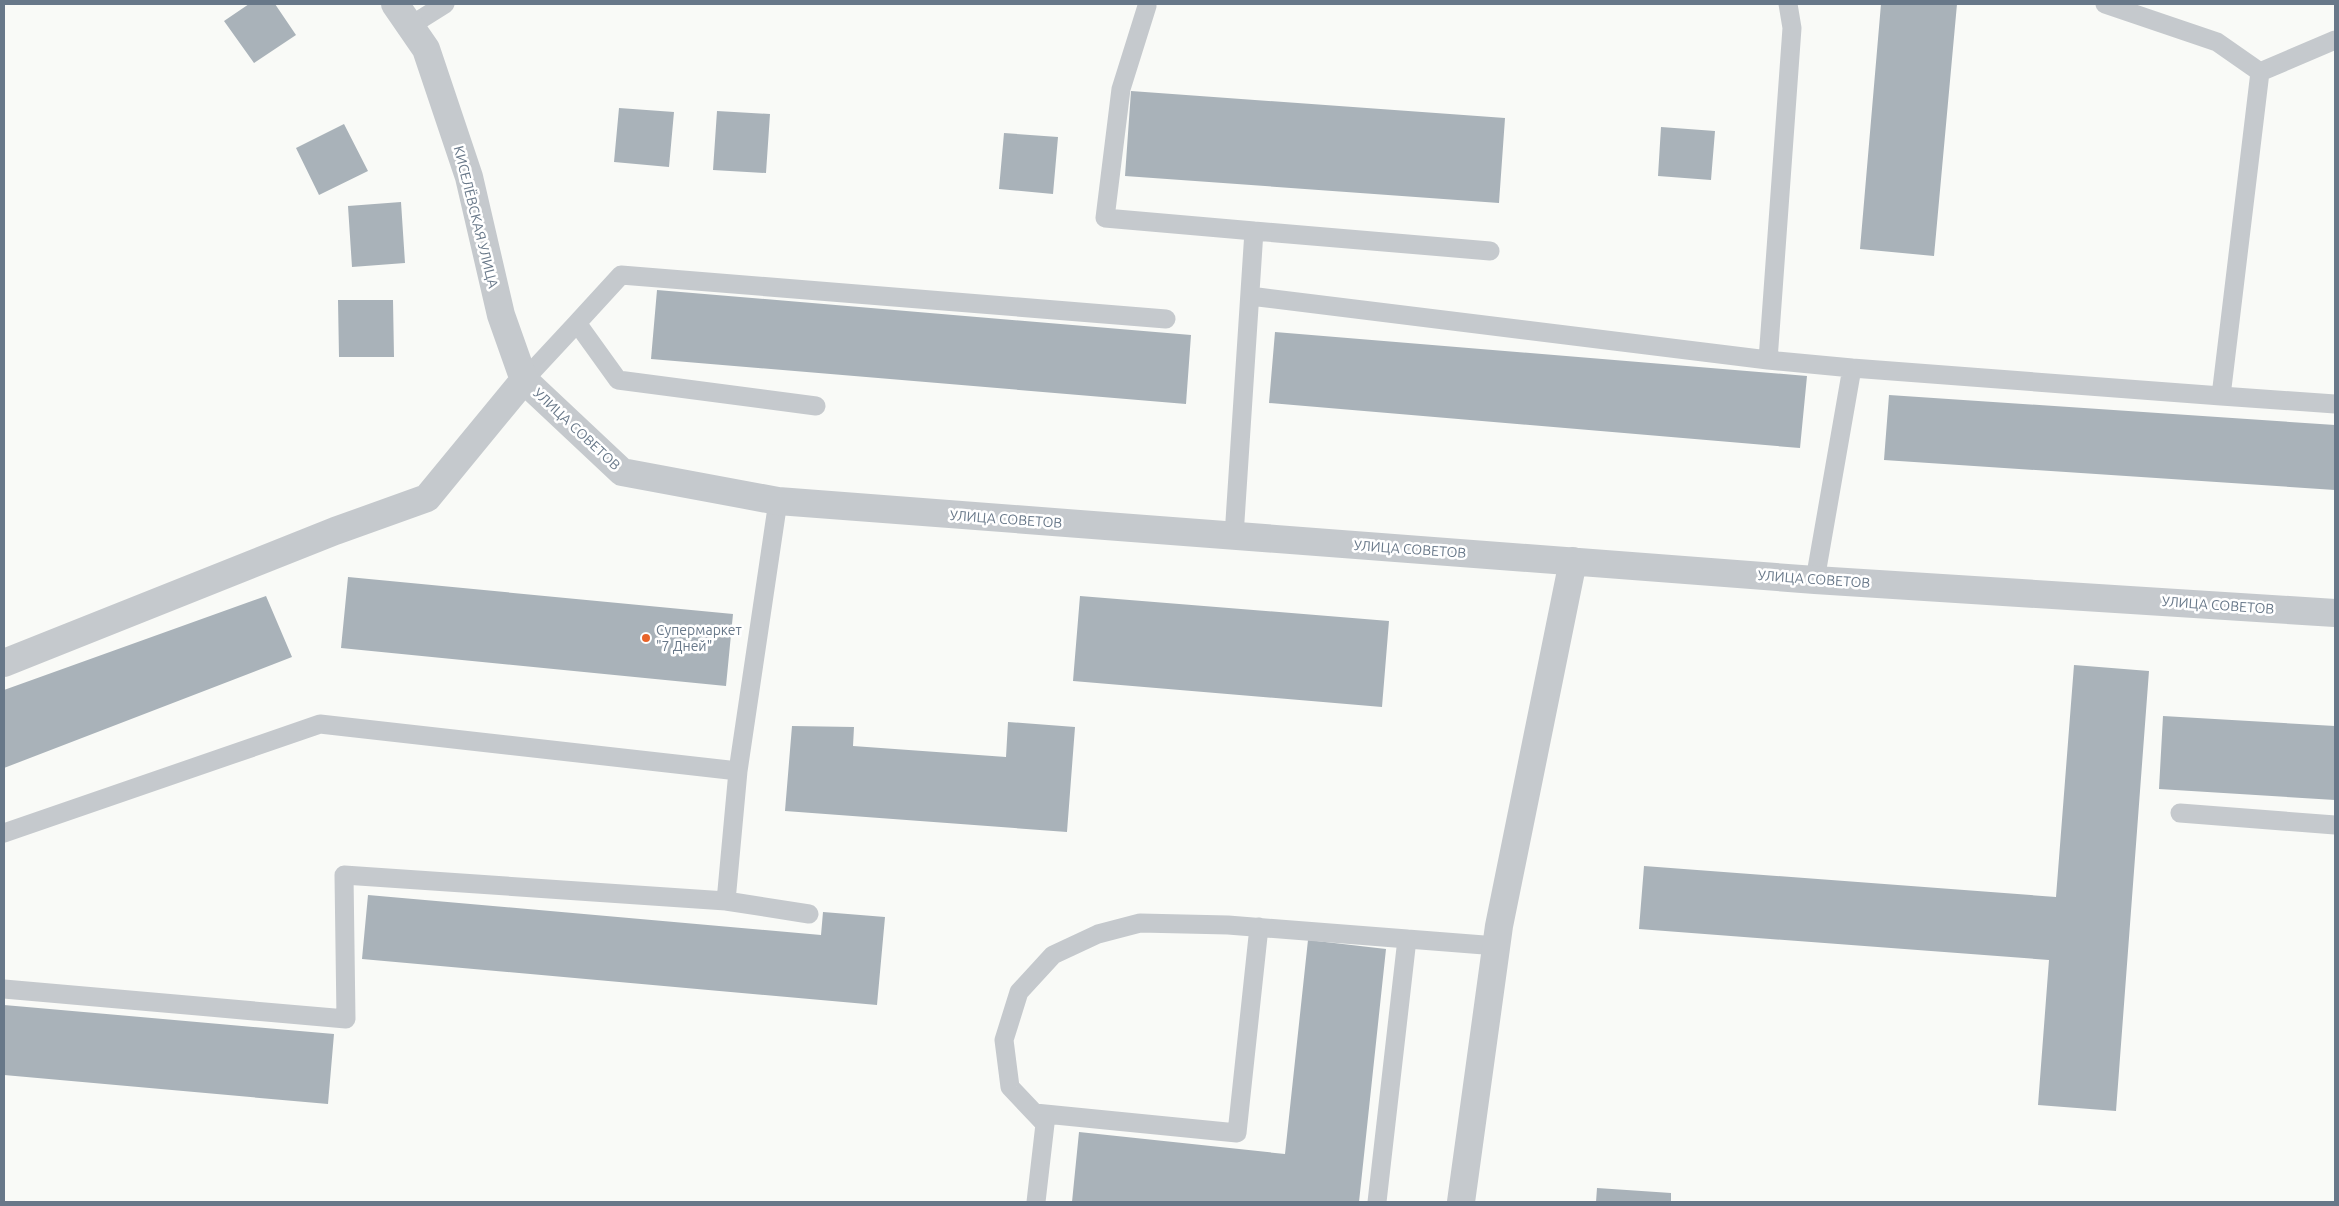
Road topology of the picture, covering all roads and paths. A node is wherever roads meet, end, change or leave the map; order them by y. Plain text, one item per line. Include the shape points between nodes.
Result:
1 (395, 4) edge
2 (445, 4) edge
3 (1146, 4) edge
4 (1788, 4) edge
5 (2105, 4) edge
6 (410, 26) junction
7 (2335, 40) edge
8 (2260, 72) junction
9 (1254, 231) junction
10 (1490, 251) dead end
11 (1250, 296) junction
12 (1166, 319) dead end
13 (576, 323) junction
14 (1768, 360) junction
15 (1852, 368) junction
16 (524, 380) junction
17 (2221, 396) junction
18 (2335, 404) edge
19 (816, 406) dead end
20 (778, 501) junction
21 (1234, 536) junction
22 (1573, 561) junction
23 (1815, 580) junction
24 (2335, 613) edge
25 (4, 663) edge
26 (738, 771) junction
27 (2180, 813) dead end
28 (2335, 825) edge
29 (4, 833) edge
30 (726, 901) junction
31 (809, 914) dead end
32 (1259, 927) junction
33 (1407, 938) junction
34 (1497, 946) junction
35 (4, 989) edge
36 (1035, 1113) junction
37 (1036, 1202) edge
38 (1377, 1202) edge
39 (1461, 1202) edge

1 - 6 street, КИСЕЛЁВСКАЯ УЛИЦА
2 - 6 lane
3 - 9 lane via 1121,89 1105,218
4 - 14 lane via 1792,28
5 - 8 lane via 2217,42
6 - 16 street, КИСЕЛЁВСКАЯ УЛИЦА via 426,49 470,177 501,315
7 - 8 lane
8 - 17 lane
9 - 10 lane
9 - 11 lane
11 - 14 lane
11 - 21 lane
12 - 13 lane via 620,275
13 - 16 lane
13 - 19 lane via 618,380
14 - 15 lane
15 - 17 lane
15 - 23 lane
16 - 20 street, УЛИЦА СОВЕТОВ via 622,472
16 - 25 street via 427,498 335,531
17 - 18 lane
20 - 21 street, УЛИЦА СОВЕТОВ
20 - 26 lane
21 - 22 street, УЛИЦА СОВЕТОВ
22 - 23 street, УЛИЦА СОВЕТОВ
22 - 34 street
23 - 24 street, УЛИЦА СОВЕТОВ
26 - 29 lane via 320,724
26 - 30 lane
27 - 28 lane
30 - 31 lane
30 - 35 lane via 344,875 346,1019
32 - 33 lane
32 - 36 lane via 1140,923 1098,934 1053,955 1020,992 1004,1040 1010,1087
32 - 36 lane via 1237,1133
33 - 34 lane
33 - 38 lane
34 - 39 street
36 - 37 lane via 1045,1124

